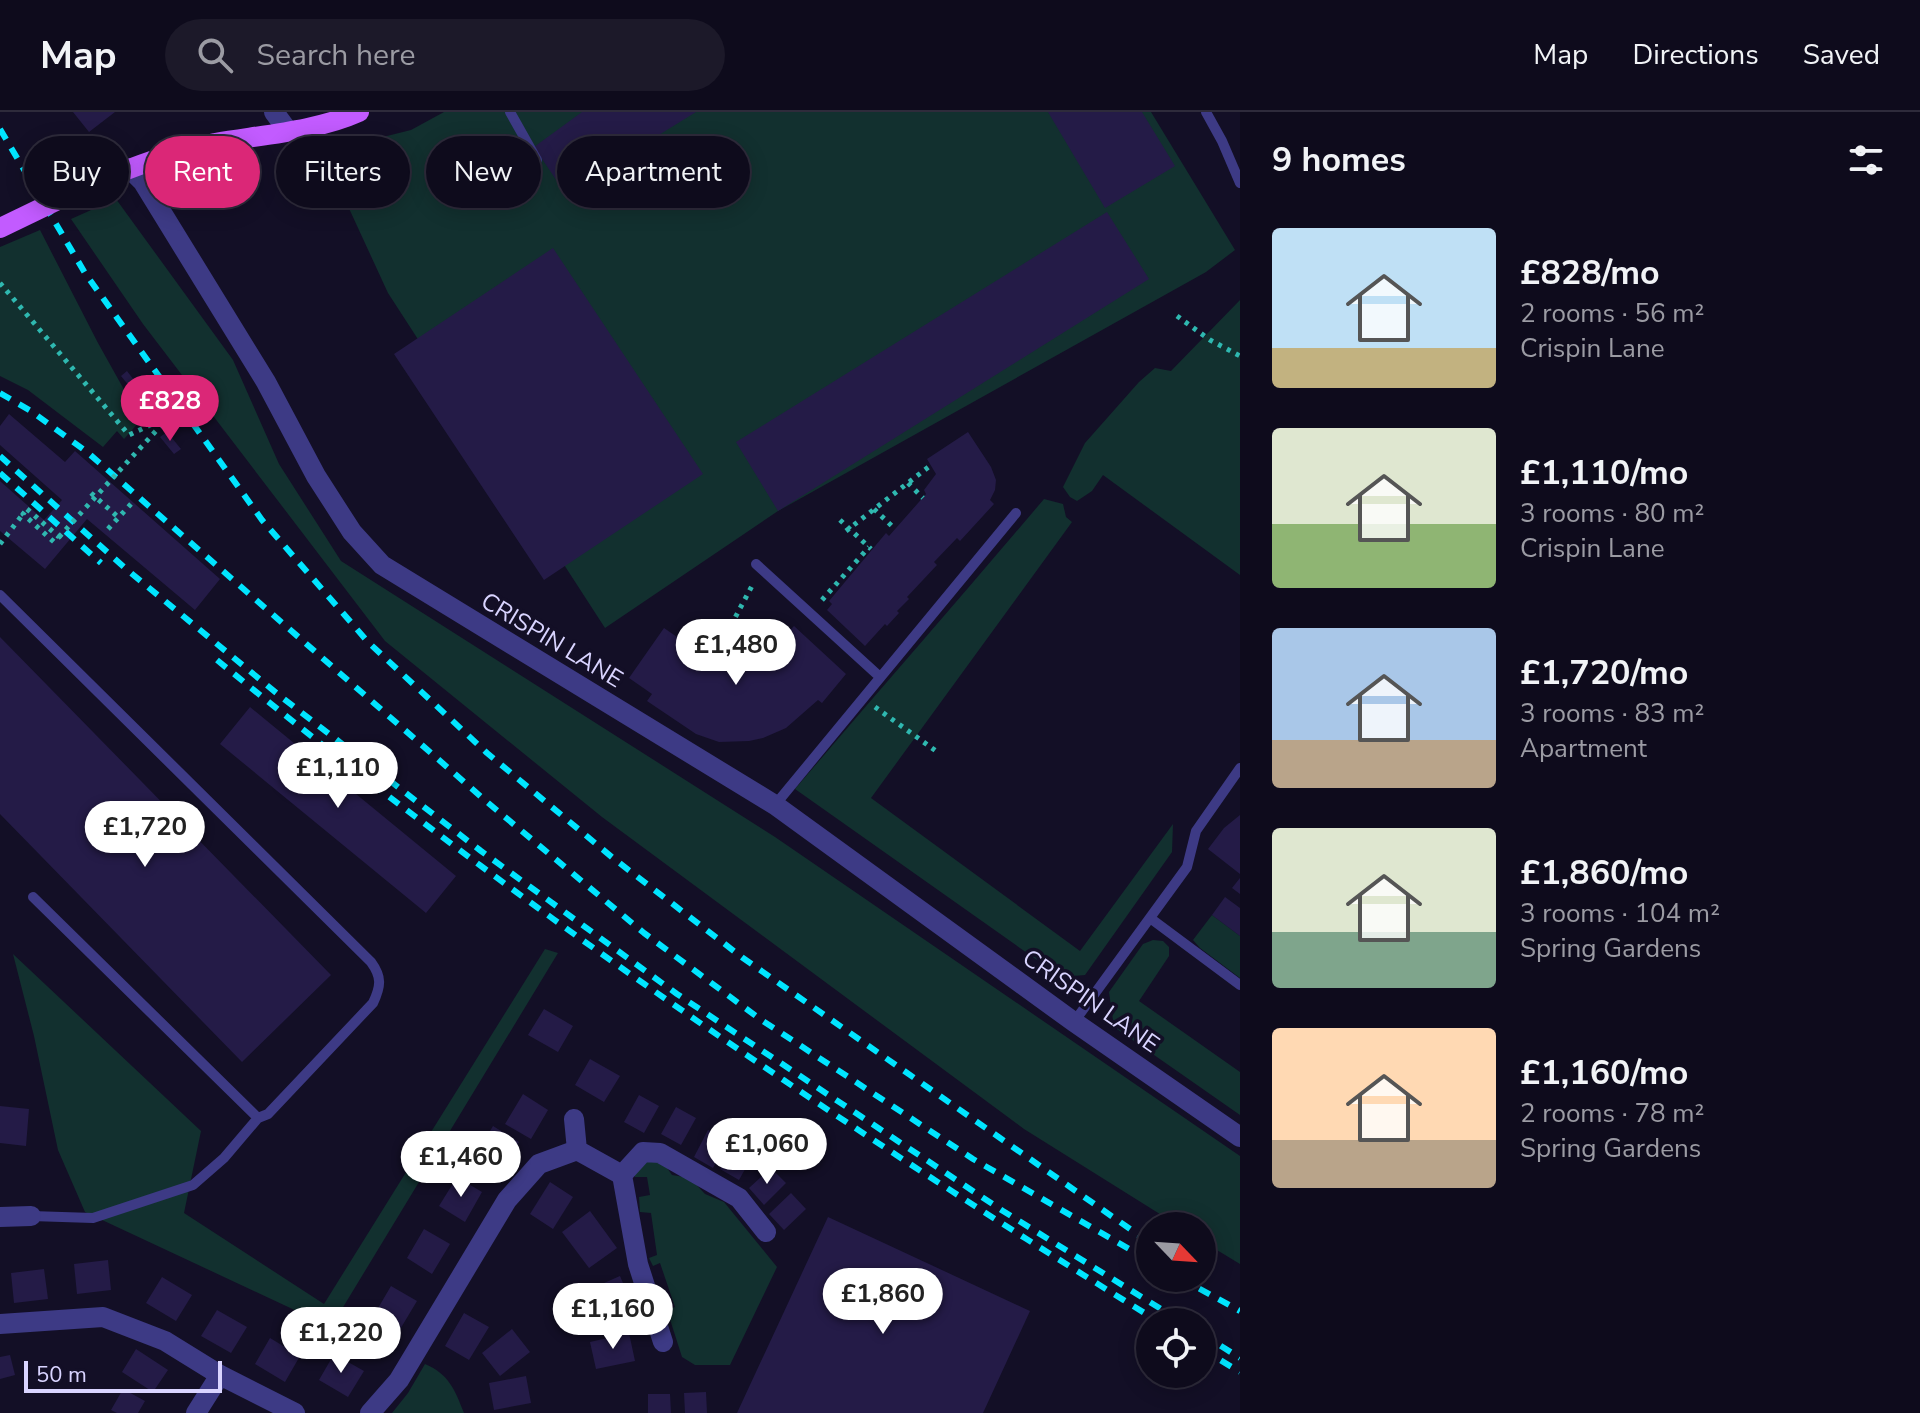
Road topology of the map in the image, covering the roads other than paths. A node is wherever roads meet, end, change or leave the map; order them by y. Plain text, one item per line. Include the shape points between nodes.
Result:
1 (274, 112) edge
2 (359, 112) edge
3 (510, 112) edge
4 (1206, 112) edge
5 (288, 131) junction
6 (524, 136) edge
7 (129, 168) joint
8 (1240, 183) edge
9 (41, 208) edge
10 (0, 228) edge
11 (1016, 513) dead end
12 (758, 566) road end
13 (0, 595) edge
14 (880, 677) junction
15 (1240, 768) edge
16 (775, 805) junction
17 (33, 897) dead end
18 (1150, 918) junction
19 (1240, 985) edge
20 (1074, 1022) junction
21 (258, 1118) junction
22 (574, 1119) dead end
23 (1240, 1137) edge
24 (577, 1150) junction
25 (622, 1175) junction
26 (31, 1216) joint
27 (0, 1217) edge
28 (766, 1232) dead end
29 (0, 1324) edge
30 (663, 1342) dead end
31 (220, 1375) junction
32 (196, 1413) edge
33 (295, 1413) edge
34 (370, 1413) edge

1 - 5 street
2 - 5 main road
3 - 6 lane
4 - 8 lane
5 - 7 main road via 212,144
7 - 16 street, CRISPIN LANE via 149,191 258,369 316,476 352,532 382,565
9 - 10 main road, bridge
11 - 14 lane
12 - 14 lane
13 - 21 lane via 379,973 373,1003 268,1114
14 - 16 lane
15 - 18 lane via 1196,831 1187,867
16 - 20 street, CRISPIN LANE
17 - 21 lane
18 - 19 lane
18 - 20 lane
20 - 23 street, CRISPIN LANE
21 - 26 lane via 193,1185 93,1218
22 - 24 street
24 - 25 street
24 - 34 street via 539,1164 507,1200 399,1380
25 - 28 street via 643,1152 660,1153 739,1198
25 - 30 street via 638,1264
26 - 27 street
29 - 31 street via 103,1317 165,1341
31 - 32 street
31 - 33 street

